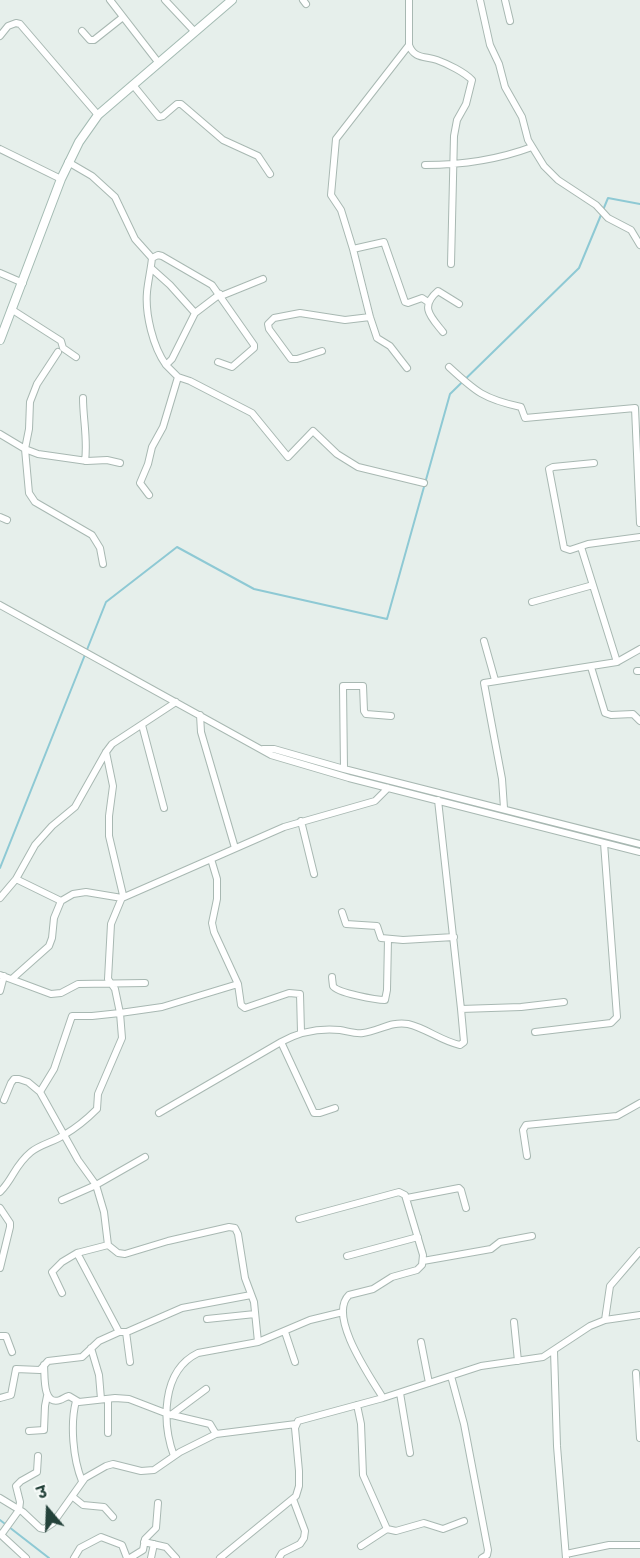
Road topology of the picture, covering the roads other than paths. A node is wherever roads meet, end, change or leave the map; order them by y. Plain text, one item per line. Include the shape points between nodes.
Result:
1 (110, 0) edge
2 (165, 0) edge
3 (232, 0) edge
4 (409, 0) edge
5 (480, 0) edge
6 (505, 0) edge
7 (123, 16) junction
8 (510, 21) dead end
9 (82, 31) dead end
10 (195, 32) junction
11 (0, 36) edge
12 (409, 45) junction
13 (158, 62) junction
14 (133, 85) junction
15 (98, 115) junction
16 (532, 147) junction
17 (0, 149) edge
18 (68, 162) junction
19 (426, 165) dead end
20 (453, 165) junction
21 (270, 174) dead end
22 (61, 179) junction
23 (640, 245) edge
24 (353, 249) junction
25 (152, 258) junction
26 (451, 264) dead end
27 (151, 268) junction
28 (0, 273) edge
29 (263, 279) dead end
30 (23, 283) junction
31 (221, 295) junction
32 (428, 302) junction
33 (459, 304) dead end
34 (11, 309) junction
35 (195, 313) junction
36 (370, 317) junction
37 (443, 332) dead end
38 (0, 340) edge
39 (322, 351) dead end
40 (58, 352) dead end
41 (76, 357) dead end
42 (218, 362) dead end
43 (166, 365) junction
44 (449, 367) dead end
45 (406, 369) dead end
46 (178, 377) junction
47 (83, 398) dead end
48 (638, 408) edge
49 (0, 434) edge
50 (25, 449) junction
51 (85, 460) junction
52 (120, 463) dead end
53 (594, 463) dead end
54 (424, 483) dead end
55 (149, 495) dead end
56 (640, 516) edge
57 (640, 523) edge
58 (640, 537) edge
59 (581, 547) junction
60 (103, 564) dead end
61 (593, 585) junction
62 (532, 602) dead end
63 (0, 605) edge
64 (484, 641) dead end
65 (640, 649) edge
66 (617, 662) junction
67 (591, 667) junction
68 (495, 680) junction
69 (176, 702) junction
70 (200, 715) junction
71 (392, 716) dead end
72 (640, 721) edge
73 (142, 725) junction
74 (262, 749) junction
75 (106, 752) junction
76 (344, 770) junction
77 (388, 788) junction
78 (438, 800) junction
79 (164, 808) dead end
80 (504, 808) junction
81 (301, 821) junction
82 (604, 843) junction
83 (640, 844) edge
84 (235, 848) junction
85 (640, 852) edge
86 (211, 859) junction
87 (314, 874) dead end
88 (16, 879) junction
89 (0, 898) edge
90 (122, 898) junction
91 (61, 901) junction
92 (342, 912) dead end
93 (454, 938) junction
94 (388, 939) junction
95 (2, 976) edge
96 (332, 977) dead end
97 (13, 978) junction
98 (110, 983) junction
99 (145, 983) dead end
100 (238, 984) junction
101 (0, 991) edge
102 (564, 1002) dead end
103 (461, 1010) junction
104 (120, 1013) junction
105 (301, 1032) junction
106 (535, 1032) dead end
107 (281, 1042) junction
108 (40, 1092) junction
109 (4, 1100) dead end
110 (640, 1102) edge
111 (335, 1108) dead end
112 (159, 1113) dead end
113 (64, 1136) junction
114 (527, 1156) dead end
115 (145, 1157) dead end
116 (96, 1185) junction
117 (0, 1192) edge
118 (407, 1198) junction
119 (62, 1200) dead end
120 (0, 1208) edge
121 (466, 1208) dead end
122 (299, 1219) dead end
123 (418, 1236) junction
124 (532, 1236) dead end
125 (108, 1245) junction
126 (640, 1251) edge
127 (77, 1253) junction
128 (347, 1257) dead end
129 (423, 1262) junction
130 (0, 1268) edge
131 (62, 1293) dead end
132 (251, 1295) junction
133 (343, 1312) junction
134 (255, 1314) junction
135 (640, 1315) edge
136 (207, 1319) dead end
137 (605, 1320) junction
138 (514, 1322) dead end
139 (122, 1332) junction
140 (285, 1332) junction
141 (0, 1336) edge
142 (258, 1342) junction
143 (421, 1342) dead end
144 (91, 1348) junction
145 (12, 1352) dead end
146 (554, 1352) junction
147 (518, 1361) junction
148 (130, 1362) dead end
149 (294, 1362) dead end
150 (44, 1365) junction
151 (636, 1373) dead end
152 (451, 1376) junction
153 (429, 1383) junction
154 (206, 1389) dead end
155 (400, 1393) junction
156 (47, 1396) junction
157 (0, 1398) edge
158 (108, 1398) junction
159 (383, 1398) junction
160 (101, 1399) junction
161 (76, 1401) junction
162 (357, 1405) junction
163 (170, 1414) junction
164 (296, 1424) junction
165 (28, 1431) dead end
166 (108, 1433) dead end
167 (216, 1434) junction
168 (640, 1438) edge
169 (410, 1453) dead end
170 (38, 1456) dead end
171 (174, 1456) junction
172 (82, 1481) junction
173 (73, 1497) junction
174 (0, 1498) edge
175 (293, 1499) junction
176 (158, 1503) dead end
177 (17, 1512) junction
178 (113, 1517) dead end
179 (464, 1521) dead end
180 (387, 1529) junction
181 (2, 1532) edge
182 (144, 1542) junction
183 (154, 1544) junction
184 (640, 1545) edge
185 (361, 1546) dead end
186 (566, 1556) edge
187 (26, 1558) edge
188 (74, 1558) edge
189 (128, 1558) edge
190 (151, 1558) edge
191 (176, 1558) edge
192 (220, 1558) edge
193 (279, 1558) edge
194 (482, 1558) edge

1 - 7 street
2 - 10 street
3 - 10 street
4 - 12 street
5 - 16 street via 507,94 522,117
6 - 8 street
7 - 9 street via 94,40
7 - 13 street
10 - 13 street
11 - 15 street via 13,23 20,24
12 - 20 street via 417,56 439,61 472,80 457,120
12 - 24 street via 336,140 331,195 341,210
13 - 14 street
14 - 15 street
14 - 21 street via 159,117 181,104 223,140 258,156
15 - 18 street
16 - 20 street via 500,158
16 - 23 street via 552,175 596,205 608,218 631,230
17 - 22 street
18 - 22 street
18 - 25 street via 115,196 135,239
19 - 20 street
20 - 26 street
22 - 30 street
24 - 32 street via 384,242 406,303 422,298
24 - 36 street
25 - 27 street
25 - 31 street via 162,256 206,281
27 - 35 street
27 - 43 street via 148,308 153,339
28 - 30 street
29 - 31 street
30 - 34 street
31 - 35 street
31 - 42 street via 255,347 232,367
32 - 33 street via 438,291
32 - 37 street via 429,314
34 - 38 street
34 - 41 street via 61,340 63,348
35 - 43 street
36 - 39 street via 345,320 300,313 274,318 267,324 291,358 297,360
36 - 45 street via 378,340 390,346
40 - 50 street via 31,396
43 - 46 street
44 - 48 street via 476,392 521,407 525,418
46 - 54 street via 252,413 287,456 312,431 358,467
46 - 55 street via 140,483
47 - 51 street
48 - 56 street
49 - 50 street
50 - 51 street
50 - 60 street via 32,500 92,535
51 - 52 street
53 - 59 street via 549,470 564,548
56 - 57 street
58 - 59 street
59 - 61 street
61 - 62 street
61 - 66 street
63 - 69 street
64 - 68 street
65 - 66 street
66 - 67 street
67 - 68 street
67 - 72 street via 605,713 633,714
68 - 80 street via 483,686
69 - 70 street
69 - 73 street
70 - 74 street
70 - 84 street via 201,732
71 - 76 street via 366,714 363,686 343,686
73 - 75 street
73 - 79 street
74 - 76 street
74 - 77 street via 284,760
75 - 88 street via 75,807 40,839
75 - 90 street via 113,786 109,836
76 - 80 street
77 - 78 street
77 - 81 street via 371,802
78 - 82 street
78 - 93 street
80 - 83 street
81 - 84 street
81 - 87 street
82 - 85 street
82 - 106 street via 617,1017 611,1023
84 - 86 street
86 - 90 street
86 - 100 street via 217,879 212,923
88 - 89 street
88 - 91 street
90 - 91 street via 86,892
90 - 98 street via 111,924
91 - 97 street via 49,946
92 - 94 street via 346,924 377,926 380,938
93 - 94 street
93 - 103 street
94 - 96 street via 385,1000 336,989
95 - 97 street
95 - 101 street
97 - 98 street via 51,994 76,985
98 - 99 street
98 - 104 street
100 - 104 street via 162,1007
100 - 105 street via 245,1008 289,993 300,994
102 - 103 street
103 - 105 street via 464,1041 460,1045 405,1024 361,1033 332,1029
104 - 108 street via 72,1016 54,1069
104 - 113 street via 122,1038 98,1094 98,1109
105 - 107 street
107 - 111 street via 314,1113
107 - 112 street
108 - 109 street via 28,1082 14,1079
108 - 113 street
110 - 114 street via 617,1116 526,1125
113 - 116 street
113 - 117 street via 34,1150 20,1162 11,1181
115 - 116 street
116 - 119 street
116 - 125 street
118 - 121 street via 459,1188
118 - 122 street via 399,1192
118 - 123 street
120 - 130 street via 10,1227
123 - 128 street
123 - 129 street
124 - 129 street
125 - 127 street
125 - 132 street via 125,1254 168,1240 232,1227 237,1230
126 - 137 street via 610,1286
127 - 131 street via 52,1272
127 - 139 street
129 - 133 street via 417,1270 349,1295 344,1300
132 - 134 street
132 - 139 street via 182,1308
133 - 140 street via 310,1320
133 - 159 street via 352,1346
134 - 136 street
134 - 142 street
135 - 137 street
137 - 146 street
138 - 147 street
139 - 144 street
139 - 148 street
140 - 142 street
140 - 149 street
141 - 145 street via 6,1337
142 - 163 street via 190,1357 171,1382
143 - 153 street
144 - 150 street via 82,1357 48,1361
144 - 160 street
146 - 147 street
146 - 186 street
147 - 152 street via 480,1366
150 - 156 street
150 - 157 street via 40,1370 16,1369 11,1395
151 - 168 street
152 - 153 street
152 - 194 street via 488,1550
153 - 155 street
154 - 163 street
155 - 159 street
155 - 169 street
156 - 161 street via 58,1401 69,1396
156 - 165 street via 44,1430
158 - 160 street
158 - 163 street via 129,1400
158 - 166 street
159 - 162 street
160 - 161 street
161 - 172 street via 75,1455
162 - 164 street
162 - 180 street via 363,1475
163 - 167 street via 210,1424
163 - 171 street via 168,1436
164 - 167 street
164 - 175 street via 299,1481
167 - 171 street
170 - 177 street via 37,1472 16,1486 20,1502
171 - 172 street via 158,1469 148,1471 109,1465
172 - 173 street
173 - 177 street via 44,1529
173 - 178 street via 83,1505 104,1507
174 - 177 street
175 - 192 street
175 - 193 street via 304,1538
176 - 182 street via 156,1528
177 - 181 street
179 - 180 street via 443,1529 424,1523 396,1531
180 - 185 street
181 - 187 street
182 - 183 street
182 - 189 street via 143,1550
183 - 190 street
183 - 191 street via 169,1548
184 - 186 street via 609,1545
188 - 189 street via 80,1548 101,1537 122,1545

